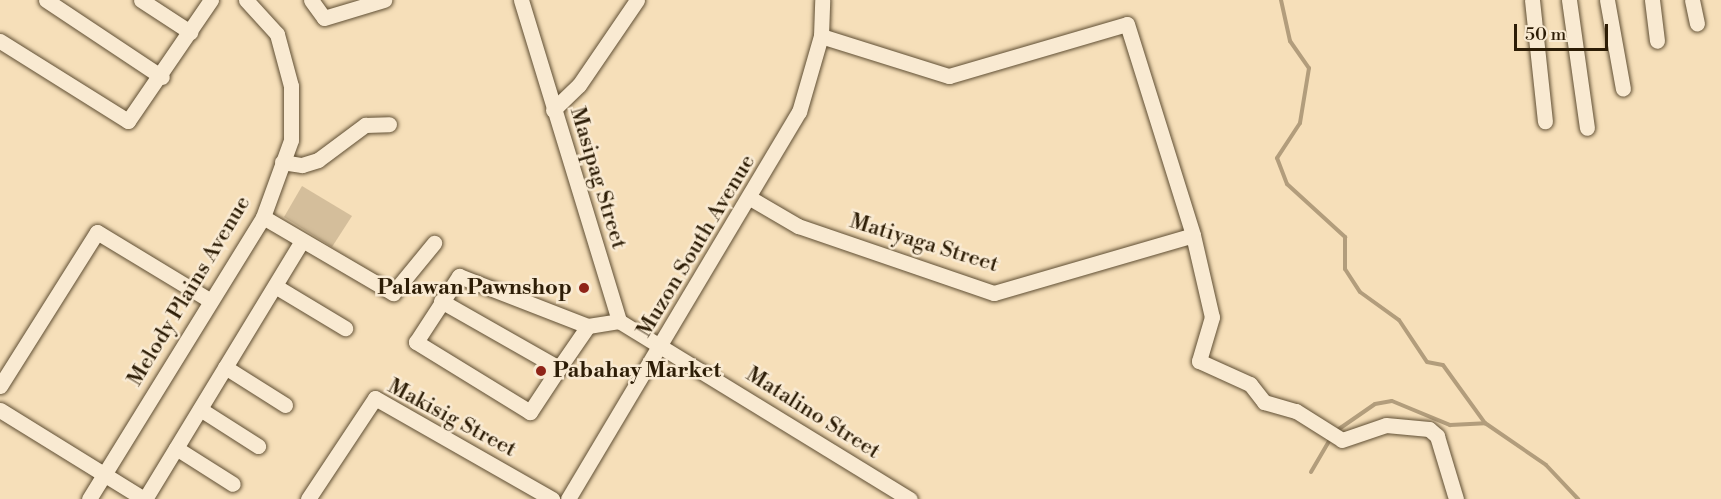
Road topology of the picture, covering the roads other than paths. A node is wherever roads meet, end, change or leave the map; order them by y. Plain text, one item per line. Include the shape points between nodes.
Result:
1 (46, 0) edge
2 (141, 0) edge
3 (211, 0) edge
4 (246, 0) edge
5 (311, 0) edge
6 (521, 0) edge
7 (637, 0) edge
8 (822, 0) edge
9 (1532, 0) edge
10 (1569, 0) edge
11 (1607, 0) edge
12 (1652, 0) edge
13 (1692, 0) edge
14 (374, 1) edge
15 (1697, 23) dead end
16 (190, 32) junction
17 (820, 36) junction
18 (0, 41) edge
19 (1657, 41) dead end
20 (162, 77) junction
21 (1623, 88) dead end
22 (553, 110) junction
23 (1545, 121) dead end
24 (390, 124) dead end
25 (1587, 128) dead end
26 (282, 162) junction
27 (750, 198) junction
28 (263, 217) junction
29 (1193, 235) junction
30 (302, 241) junction
31 (434, 243) dead end
32 (275, 286) junction
33 (211, 301) junction
34 (441, 301) junction
35 (619, 321) junction
36 (588, 326) junction
37 (345, 328) dead end
38 (661, 348) junction
39 (225, 368) junction
40 (559, 368) junction
41 (0, 386) edge
42 (285, 405) dead end
43 (200, 409) junction
44 (0, 410) edge
45 (258, 446) dead end
46 (176, 448) junction
47 (104, 476) junction
48 (233, 484) dead end
49 (89, 499) edge
50 (144, 499) edge
51 (308, 499) edge
52 (552, 499) edge
53 (568, 499) edge
54 (908, 499) edge
55 (1456, 499) edge

1 - 20 street
2 - 16 street
3 - 16 street
4 - 26 street, Melody Plains Avenue via 277,34 291,86 291,140
5 - 14 street via 324,18
6 - 22 street, Masipag Street
7 - 22 street via 579,85
8 - 17 street, Muzon South Avenue
9 - 23 street
10 - 25 street
11 - 21 street
12 - 19 street
13 - 15 street
16 - 20 street
17 - 27 street, Muzon South Avenue via 799,112
17 - 29 street via 949,76 1127,24
18 - 20 street via 128,121
22 - 35 street, Masipag Street
24 - 26 street via 364,125 310,163
26 - 28 street, Melody Plains Avenue
27 - 29 street, Matiyaga Street via 798,226 994,293
27 - 38 street, Muzon South Avenue
28 - 30 street
28 - 33 street, Melody Plains Avenue
29 - 55 street via 1212,317 1199,361 1250,384 1264,402 1296,411 1337,436 1386,425 1429,429 1437,436
30 - 31 street via 393,293
30 - 32 street
32 - 37 street
32 - 39 street
33 - 41 street via 97,232
33 - 47 street, Melody Plains Avenue
34 - 36 street via 459,276
34 - 40 street
34 - 40 street via 416,342 530,412
35 - 36 street
35 - 38 street
36 - 40 street
38 - 53 street, Muzon South Avenue
38 - 54 street, Matalino Street
39 - 42 street
39 - 43 street
43 - 45 street
43 - 46 street
44 - 47 street
46 - 48 street
46 - 50 street
47 - 49 street, Melody Plains Avenue
47 - 50 street
51 - 52 street, Makisig Street via 375,398

